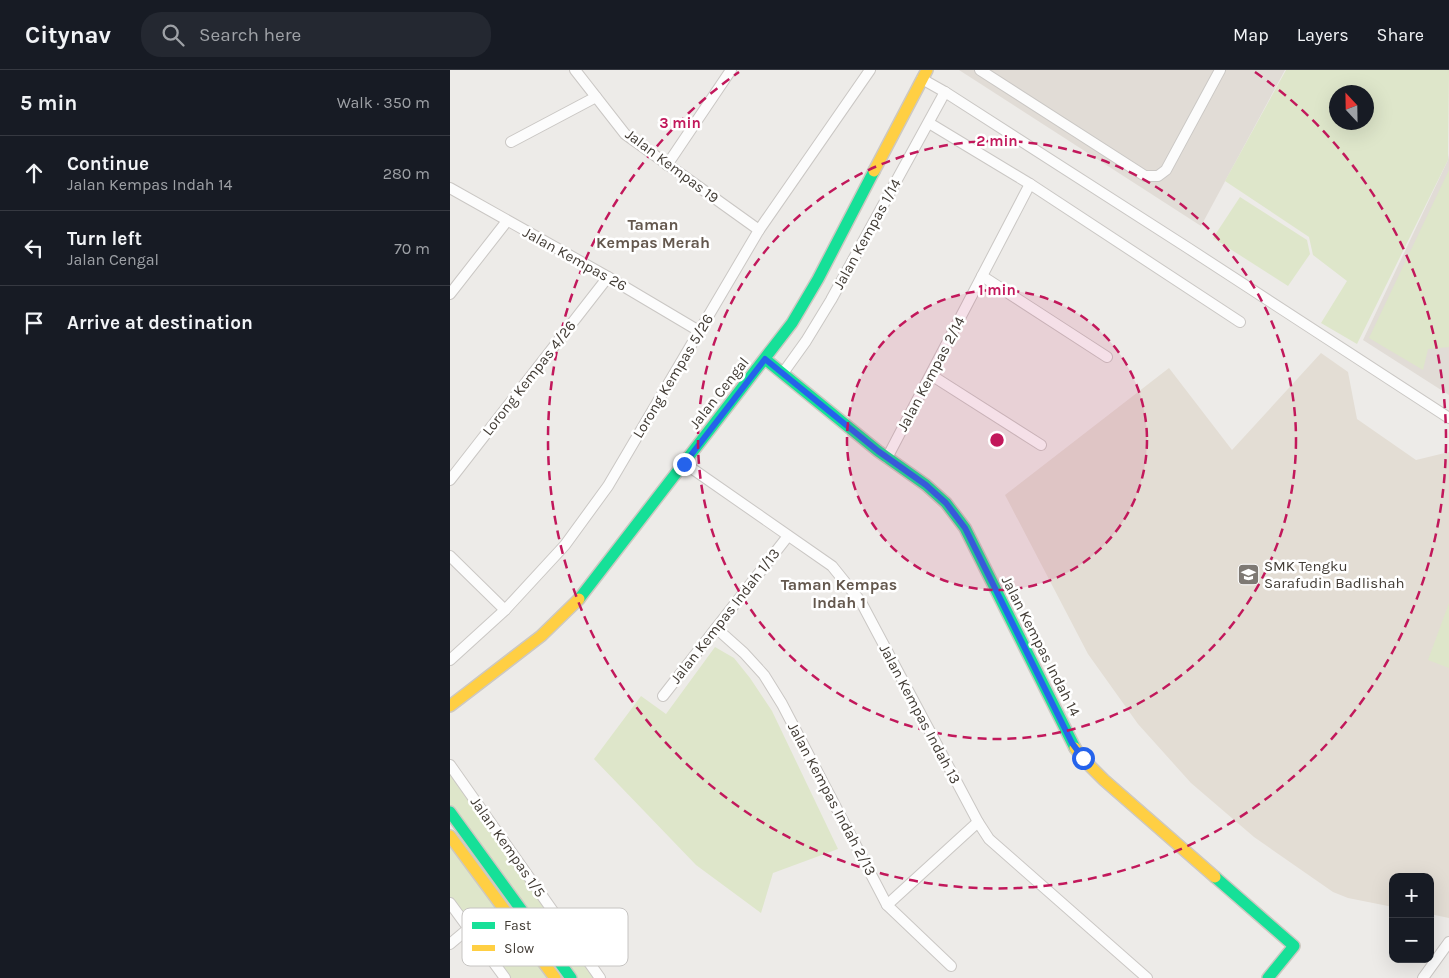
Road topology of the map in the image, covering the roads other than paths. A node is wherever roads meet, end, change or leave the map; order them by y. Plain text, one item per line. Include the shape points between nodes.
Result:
1 (575, 70) edge
2 (870, 70) edge
3 (980, 70) edge
4 (1220, 70) edge
5 (727, 72) edge
6 (924, 75) edge
7 (945, 92) junction
8 (596, 96) junction
9 (929, 123) junction
10 (511, 142) dead end
11 (667, 165) junction
12 (1030, 184) junction
13 (450, 188) edge
14 (507, 221) junction
15 (759, 230) junction
16 (982, 276) junction
17 (608, 277) junction
18 (450, 294) edge
19 (1240, 322) dead end
20 (699, 331) junction
21 (1107, 357) dead end
22 (765, 359) junction
23 (782, 373) junction
24 (931, 374) junction
25 (1449, 418) edge
26 (1041, 445) dead end
27 (887, 458) junction
28 (684, 464) junction
29 (450, 480) edge
30 (788, 536) junction
31 (450, 556) edge
32 (505, 610) junction
33 (716, 628) junction
34 (450, 660) edge
35 (663, 696) dead end
36 (450, 706) edge
37 (450, 765) edge
38 (450, 812) edge
39 (978, 822) junction
40 (450, 836) edge
41 (450, 903) edge
42 (887, 905) junction
43 (503, 908) edge
44 (519, 908) edge
45 (551, 908) edge
46 (462, 920) edge
47 (462, 933) edge
48 (1449, 942) edge
49 (450, 944) edge
50 (496, 966) edge
51 (546, 966) edge
52 (561, 966) edge
53 (592, 966) edge
54 (951, 966) dead end
55 (505, 978) edge
56 (555, 978) edge
57 (570, 978) edge
58 (600, 978) edge
59 (1147, 978) edge
60 (1268, 978) edge
61 (1423, 978) edge

1 - 8 street, Jalan Kempas 19
2 - 15 street, Lorong Kempas 5/26
3 - 4 street via 1145,176 1158,176 1166,170
5 - 11 street
6 - 7 street
6 - 22 street, Jalan Cengal via 818,279 792,323
7 - 9 street, Jalan Kempas 1/14
7 - 25 street
8 - 10 street
8 - 11 street, Jalan Kempas 19 via 625,134
9 - 12 street
9 - 23 street, Jalan Kempas 1/14 via 831,300
11 - 15 street, Jalan Kempas 19
12 - 16 street, Jalan Kempas 2/14
12 - 19 street
13 - 14 street, Jalan Kempas 26
14 - 17 street, Jalan Kempas 26
14 - 18 street
15 - 20 street, Lorong Kempas 5/26
16 - 21 street
16 - 24 street, Jalan Kempas 2/14
17 - 20 street, Jalan Kempas 26
17 - 29 street, Lorong Kempas 4/26
20 - 32 street, Lorong Kempas 5/26 via 608,486 565,545
22 - 23 street, Jalan Kempas Indah 14
22 - 28 street, Jalan Cengal
23 - 27 street, Jalan Kempas Indah 14
24 - 26 street
24 - 27 street, Jalan Kempas 2/14
27 - 60 street, Jalan Kempas Indah 14 via 926,485 946,503 965,528 1072,743 1083,758 1294,946
28 - 30 street, Jalan Kempas Indah 13
28 - 36 street, Jalan Cengal via 578,600 541,636
30 - 33 street, Jalan Kempas Indah 1/13
30 - 39 street, Jalan Kempas Indah 13 via 832,566 861,602
31 - 32 street
32 - 34 street, Lorong Kempas 5/26
33 - 35 street, Jalan Kempas Indah 1/13
33 - 42 street, Jalan Kempas Indah 2/13 via 764,675 782,704
37 - 45 street, Jalan Kempas 1/5
38 - 44 street
39 - 42 street
39 - 59 street, Jalan Kempas Indah 13 via 989,839
40 - 43 street
41 - 46 street
42 - 54 street, Jalan Kempas Indah 2/13
47 - 49 street
48 - 61 street
50 - 55 street
51 - 56 street
52 - 57 street
53 - 58 street, Jalan Kempas 1/5

